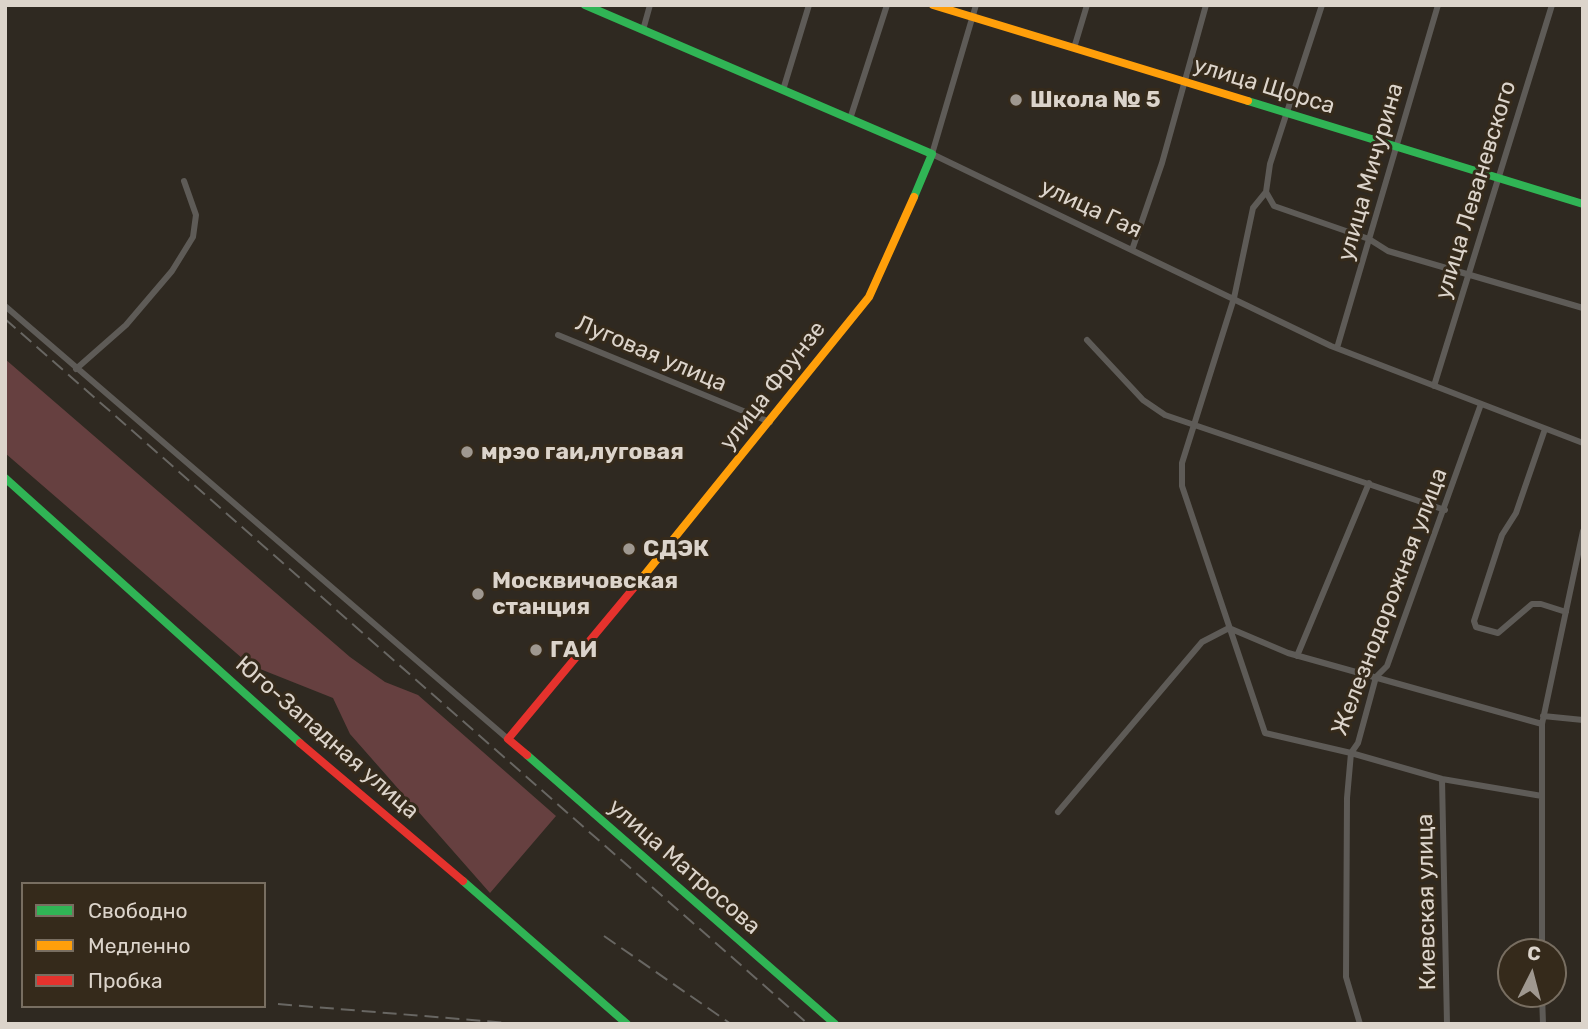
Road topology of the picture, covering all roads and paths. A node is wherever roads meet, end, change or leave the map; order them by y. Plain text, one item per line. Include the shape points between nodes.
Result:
1 (585, 5) edge
2 (650, 5) edge
3 (809, 5) edge
4 (887, 5) edge
5 (933, 5) edge
6 (976, 5) edge
7 (1087, 5) edge
8 (1206, 5) edge
9 (1322, 5) edge
10 (1437, 5) edge
11 (1552, 5) edge
12 (972, 18) junction
13 (643, 30) junction
14 (1074, 48) junction
15 (1184, 81) junction
16 (783, 90) junction
17 (1287, 114) junction
18 (850, 119) junction
19 (1396, 148) junction
20 (932, 154) junction
21 (1498, 179) junction
22 (184, 181) dead end
23 (1266, 192) junction
24 (1583, 204) edge
25 (1369, 239) junction
26 (1132, 250) junction
27 (1469, 273) junction
28 (1234, 298) junction
29 (5, 306) edge
30 (1583, 307) edge
31 (558, 335) dead end
32 (1087, 340) dead end
33 (1337, 348) junction
34 (76, 369) junction
35 (1434, 386) junction
36 (1481, 404) junction
37 (769, 422) junction
38 (1191, 426) junction
39 (1545, 429) junction
40 (1583, 443) edge
41 (5, 478) edge
42 (1369, 484) junction
43 (1445, 510) junction
44 (1583, 531) edge
45 (1566, 612) junction
46 (1229, 628) junction
47 (1297, 656) junction
48 (1376, 677) junction
49 (1542, 720) junction
50 (1583, 720) edge
51 (508, 739) junction
52 (1351, 753) junction
53 (1442, 779) junction
54 (1542, 796) junction
55 (1058, 812) dead end
56 (1542, 938) edge
57 (627, 1024) edge
58 (835, 1024) edge
59 (1360, 1024) edge
60 (1447, 1024) edge

1 - 13 street, улица Гая
2 - 13 street
3 - 16 street
4 - 18 street
5 - 12 street, улица Щорса
6 - 12 street, улица Фрунзе
7 - 14 street
8 - 15 street
9 - 17 street
10 - 19 street, улица Мичурина
11 - 21 street, улица Леваневского
12 - 14 street, улица Щорса
12 - 20 street, улица Фрунзе
13 - 16 street, улица Гая
14 - 15 street, улица Щорса
15 - 17 street, улица Щорса
15 - 26 street
16 - 18 street, улица Гая
17 - 19 street, улица Щорса
17 - 23 street
18 - 20 street, улица Гая
19 - 21 street, улица Щорса
19 - 25 street, улица Мичурина
20 - 26 street, улица Гая
20 - 37 street, улица Фрунзе via 869,297
21 - 24 street, улица Щорса
21 - 27 street, улица Леваневского
22 - 34 street via 196,215 193,237 172,271 127,325
23 - 25 street via 1274,206
23 - 28 street via 1253,208
25 - 27 street via 1388,251
25 - 33 street, улица Мичурина
26 - 28 street, улица Гая
27 - 30 street
27 - 35 street, улица Леваневского
28 - 33 street, улица Гая
28 - 38 street
29 - 34 street
31 - 37 street, Луговая улица
32 - 38 street via 1143,400
33 - 35 street, улица Гая
34 - 51 street
35 - 36 street, улица Гая
36 - 39 street, улица Гая
36 - 43 street, Железнодорожная улица
37 - 51 street, улица Фрунзе
38 - 42 street
38 - 46 street via 1182,486
39 - 40 street, улица Гая
39 - 45 street via 1516,513 1502,535 1474,621 1476,627 1498,633 1532,604
41 - 57 street, Юго-Западная улица via 293,738
42 - 43 street
42 - 47 street
43 - 48 street, Железнодорожная улица via 1387,666
44 - 45 street
45 - 49 street
46 - 47 street
46 - 52 street via 1265,733
46 - 55 street via 1202,642
47 - 48 street
48 - 49 street
48 - 52 street, Железнодорожная улица via 1358,743
49 - 50 street
49 - 54 street
51 - 58 street, улица Матросова
52 - 53 street
52 - 59 street, Железнодорожная улица via 1346,977
53 - 54 street
53 - 60 street, Киевская улица
54 - 56 street

